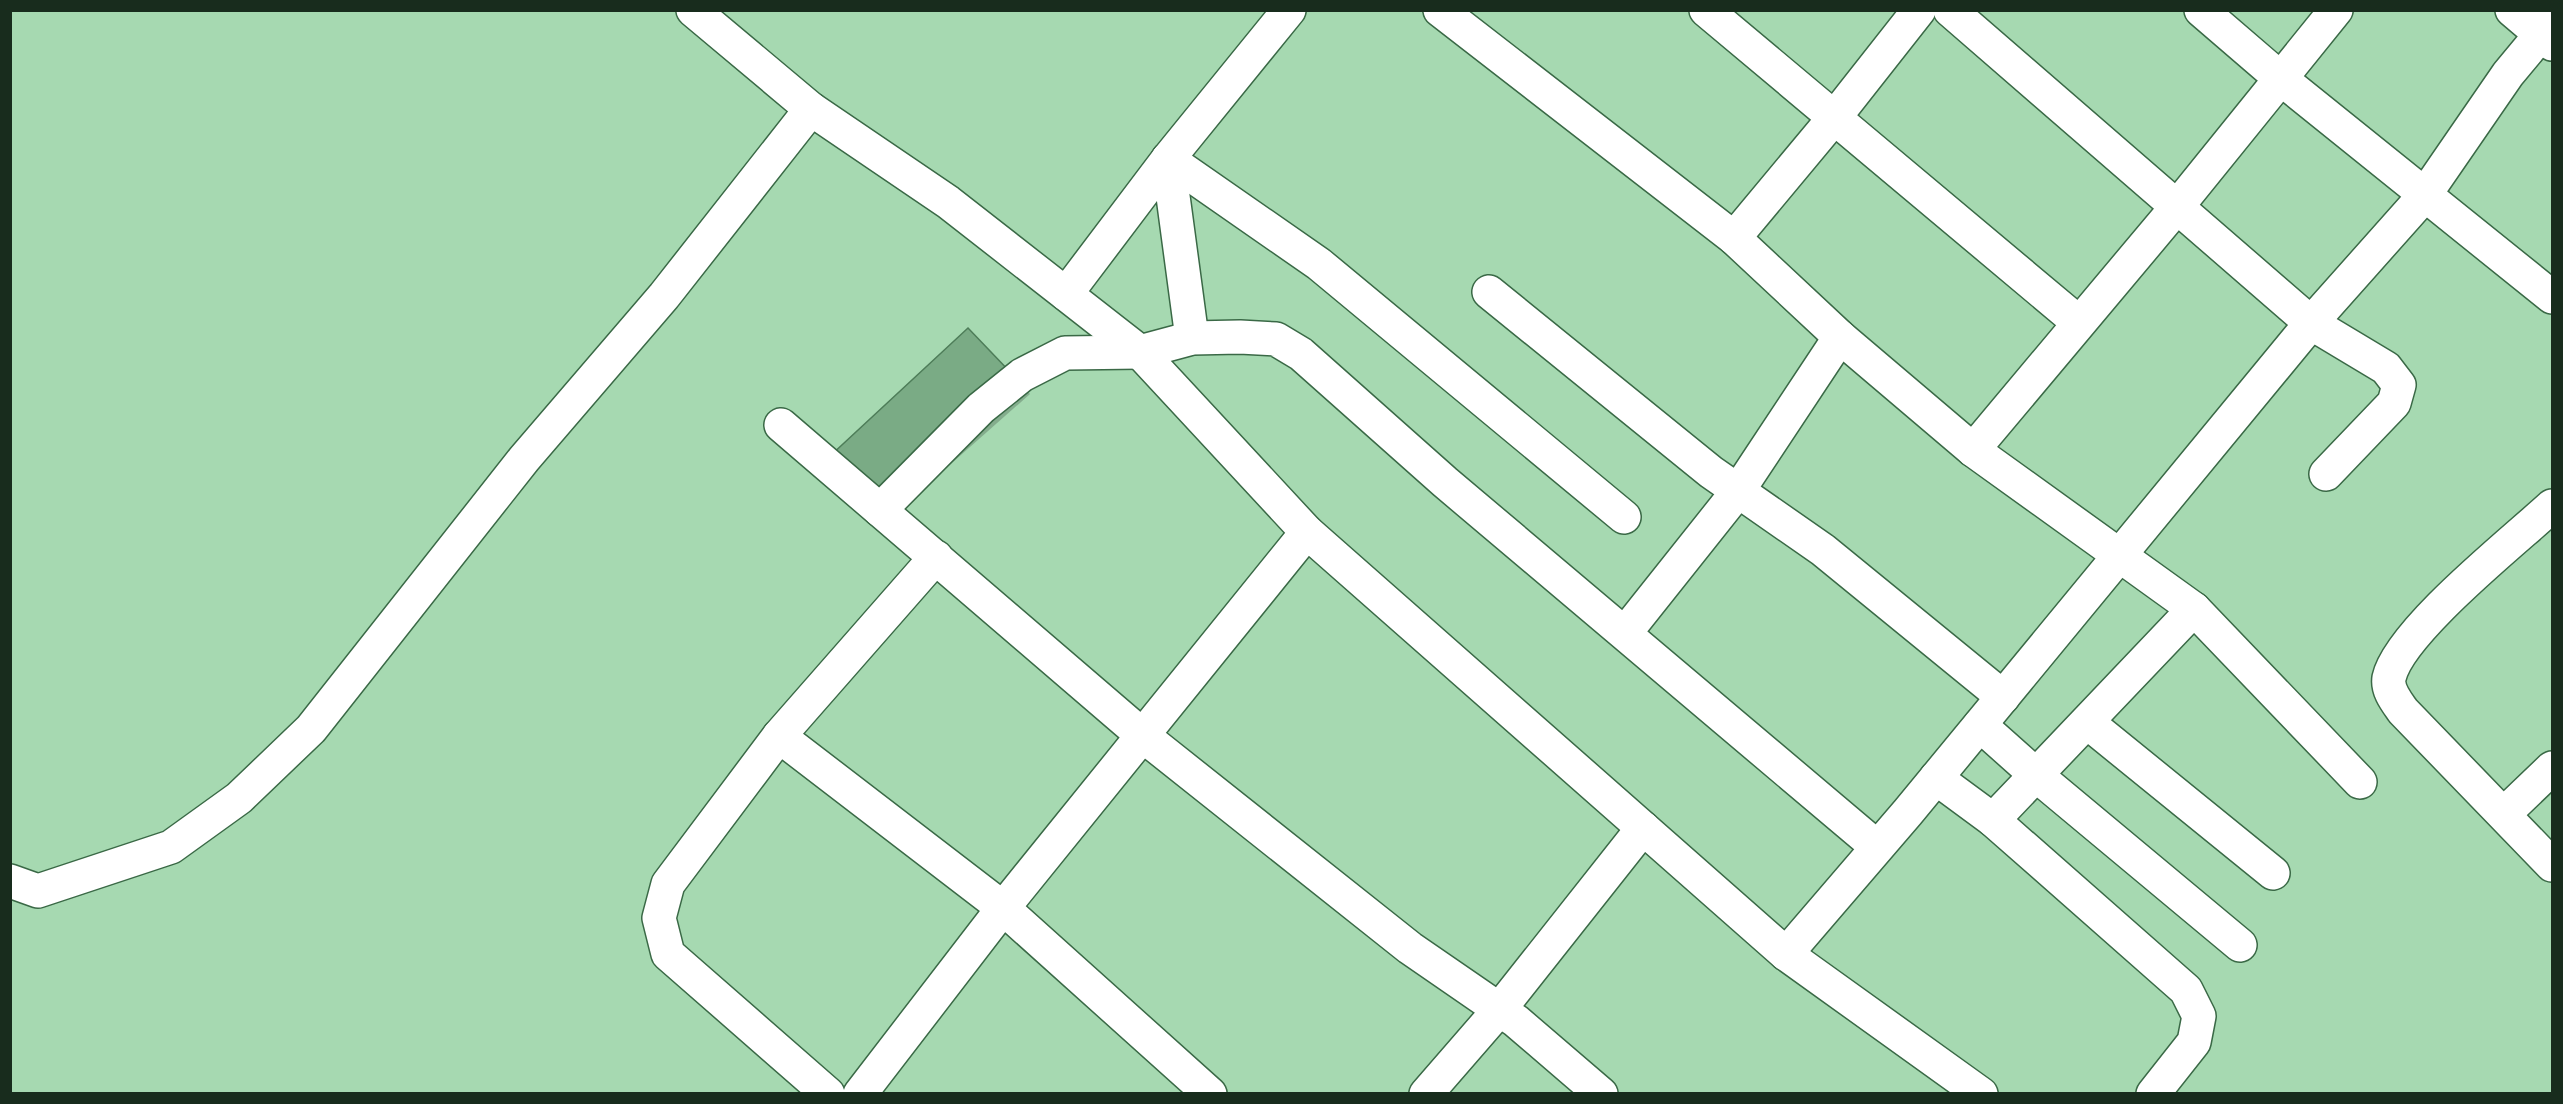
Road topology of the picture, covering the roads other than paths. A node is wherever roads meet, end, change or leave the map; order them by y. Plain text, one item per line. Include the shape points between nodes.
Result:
1 (693, 10) edge
2 (1289, 10) edge
3 (1440, 10) edge
4 (1706, 10) edge
5 (1919, 10) edge
6 (1950, 10) edge
7 (2201, 10) edge
8 (2336, 10) edge
9 (2512, 10) edge
10 (1473, 20) edge
11 (2549, 33) edge
12 (2280, 78) junction
13 (811, 109) junction
14 (1834, 118) junction
15 (1168, 159) junction
16 (2424, 196) junction
17 (2176, 208) junction
18 (1734, 238) junction
19 (1490, 292) dead end
20 (1066, 294) junction
21 (2553, 297) edge
22 (2078, 322) junction
23 (2311, 323) junction
24 (1840, 337) junction
25 (1192, 338) junction
26 (1140, 352) junction
27 (781, 425) dead end
28 (1973, 450) junction
29 (2326, 474) dead end
30 (1738, 491) junction
31 (2553, 506) edge
32 (880, 510) junction
33 (1624, 516) dead end
34 (1307, 532) junction
35 (2121, 555) junction
36 (936, 557) junction
37 (2194, 609) junction
38 (1625, 633) junction
39 (2003, 697) junction
40 (2087, 722) junction
41 (1980, 725) junction
42 (1142, 735) junction
43 (779, 736) junction
44 (2553, 768) edge
45 (2036, 775) junction
46 (1936, 778) junction
47 (2360, 782) dead end
48 (2504, 814) junction
49 (1993, 820) junction
50 (1643, 828) junction
51 (1877, 848) junction
52 (2553, 866) edge
53 (2273, 873) dead end
54 (10, 881) edge
55 (1003, 908) junction
56 (2240, 945) dead end
57 (1786, 954) junction
58 (1499, 1010) junction
59 (828, 1094) edge
60 (860, 1094) edge
61 (1210, 1094) edge
62 (1426, 1094) edge
63 (1601, 1094) edge
64 (1981, 1094) edge
65 (2153, 1094) edge

1 - 13 street
2 - 15 street
3 - 10 street
4 - 14 street
5 - 14 street
6 - 17 street
7 - 12 street
8 - 12 street
9 - 11 street
10 - 18 street
11 - 16 street via 2508,74
12 - 16 street
12 - 17 street
13 - 20 street via 948,202
13 - 54 street via 664,296 524,459 311,729 239,798 171,847 38,891
14 - 18 street
14 - 22 street
15 - 20 street
15 - 25 street
15 - 33 street via 1319,264
16 - 21 street
16 - 23 street
17 - 22 street
17 - 23 street
18 - 24 street
19 - 30 street
20 - 26 street
22 - 28 street
23 - 29 street via 2386,368 2399,385 2394,403
23 - 35 street
24 - 28 street
24 - 30 street
25 - 26 street
25 - 38 street via 1276,339 1301,354 1445,482
26 - 32 street via 1065,353 1022,375 981,408
26 - 34 street
27 - 32 street
28 - 35 street
30 - 38 street
30 - 39 street via 1823,550
31 - 48 street via 2430,616 2395,660 2388,681 2403,711
32 - 36 street
34 - 42 street
34 - 50 street
35 - 37 street
35 - 39 street
36 - 42 street
36 - 43 street
37 - 40 street
37 - 47 street
38 - 51 street
39 - 41 street
40 - 45 street
40 - 53 street
41 - 45 street
41 - 46 street
42 - 55 street
42 - 58 street via 1410,948
43 - 55 street
43 - 59 street via 668,884 659,918 668,954
44 - 48 street
45 - 49 street
45 - 56 street
46 - 49 street
46 - 51 street
48 - 52 street
49 - 65 street via 2186,990 2199,1016 2194,1042
50 - 57 street
50 - 58 street
51 - 57 street
55 - 60 street
55 - 61 street
57 - 64 street
58 - 62 street
58 - 63 street

